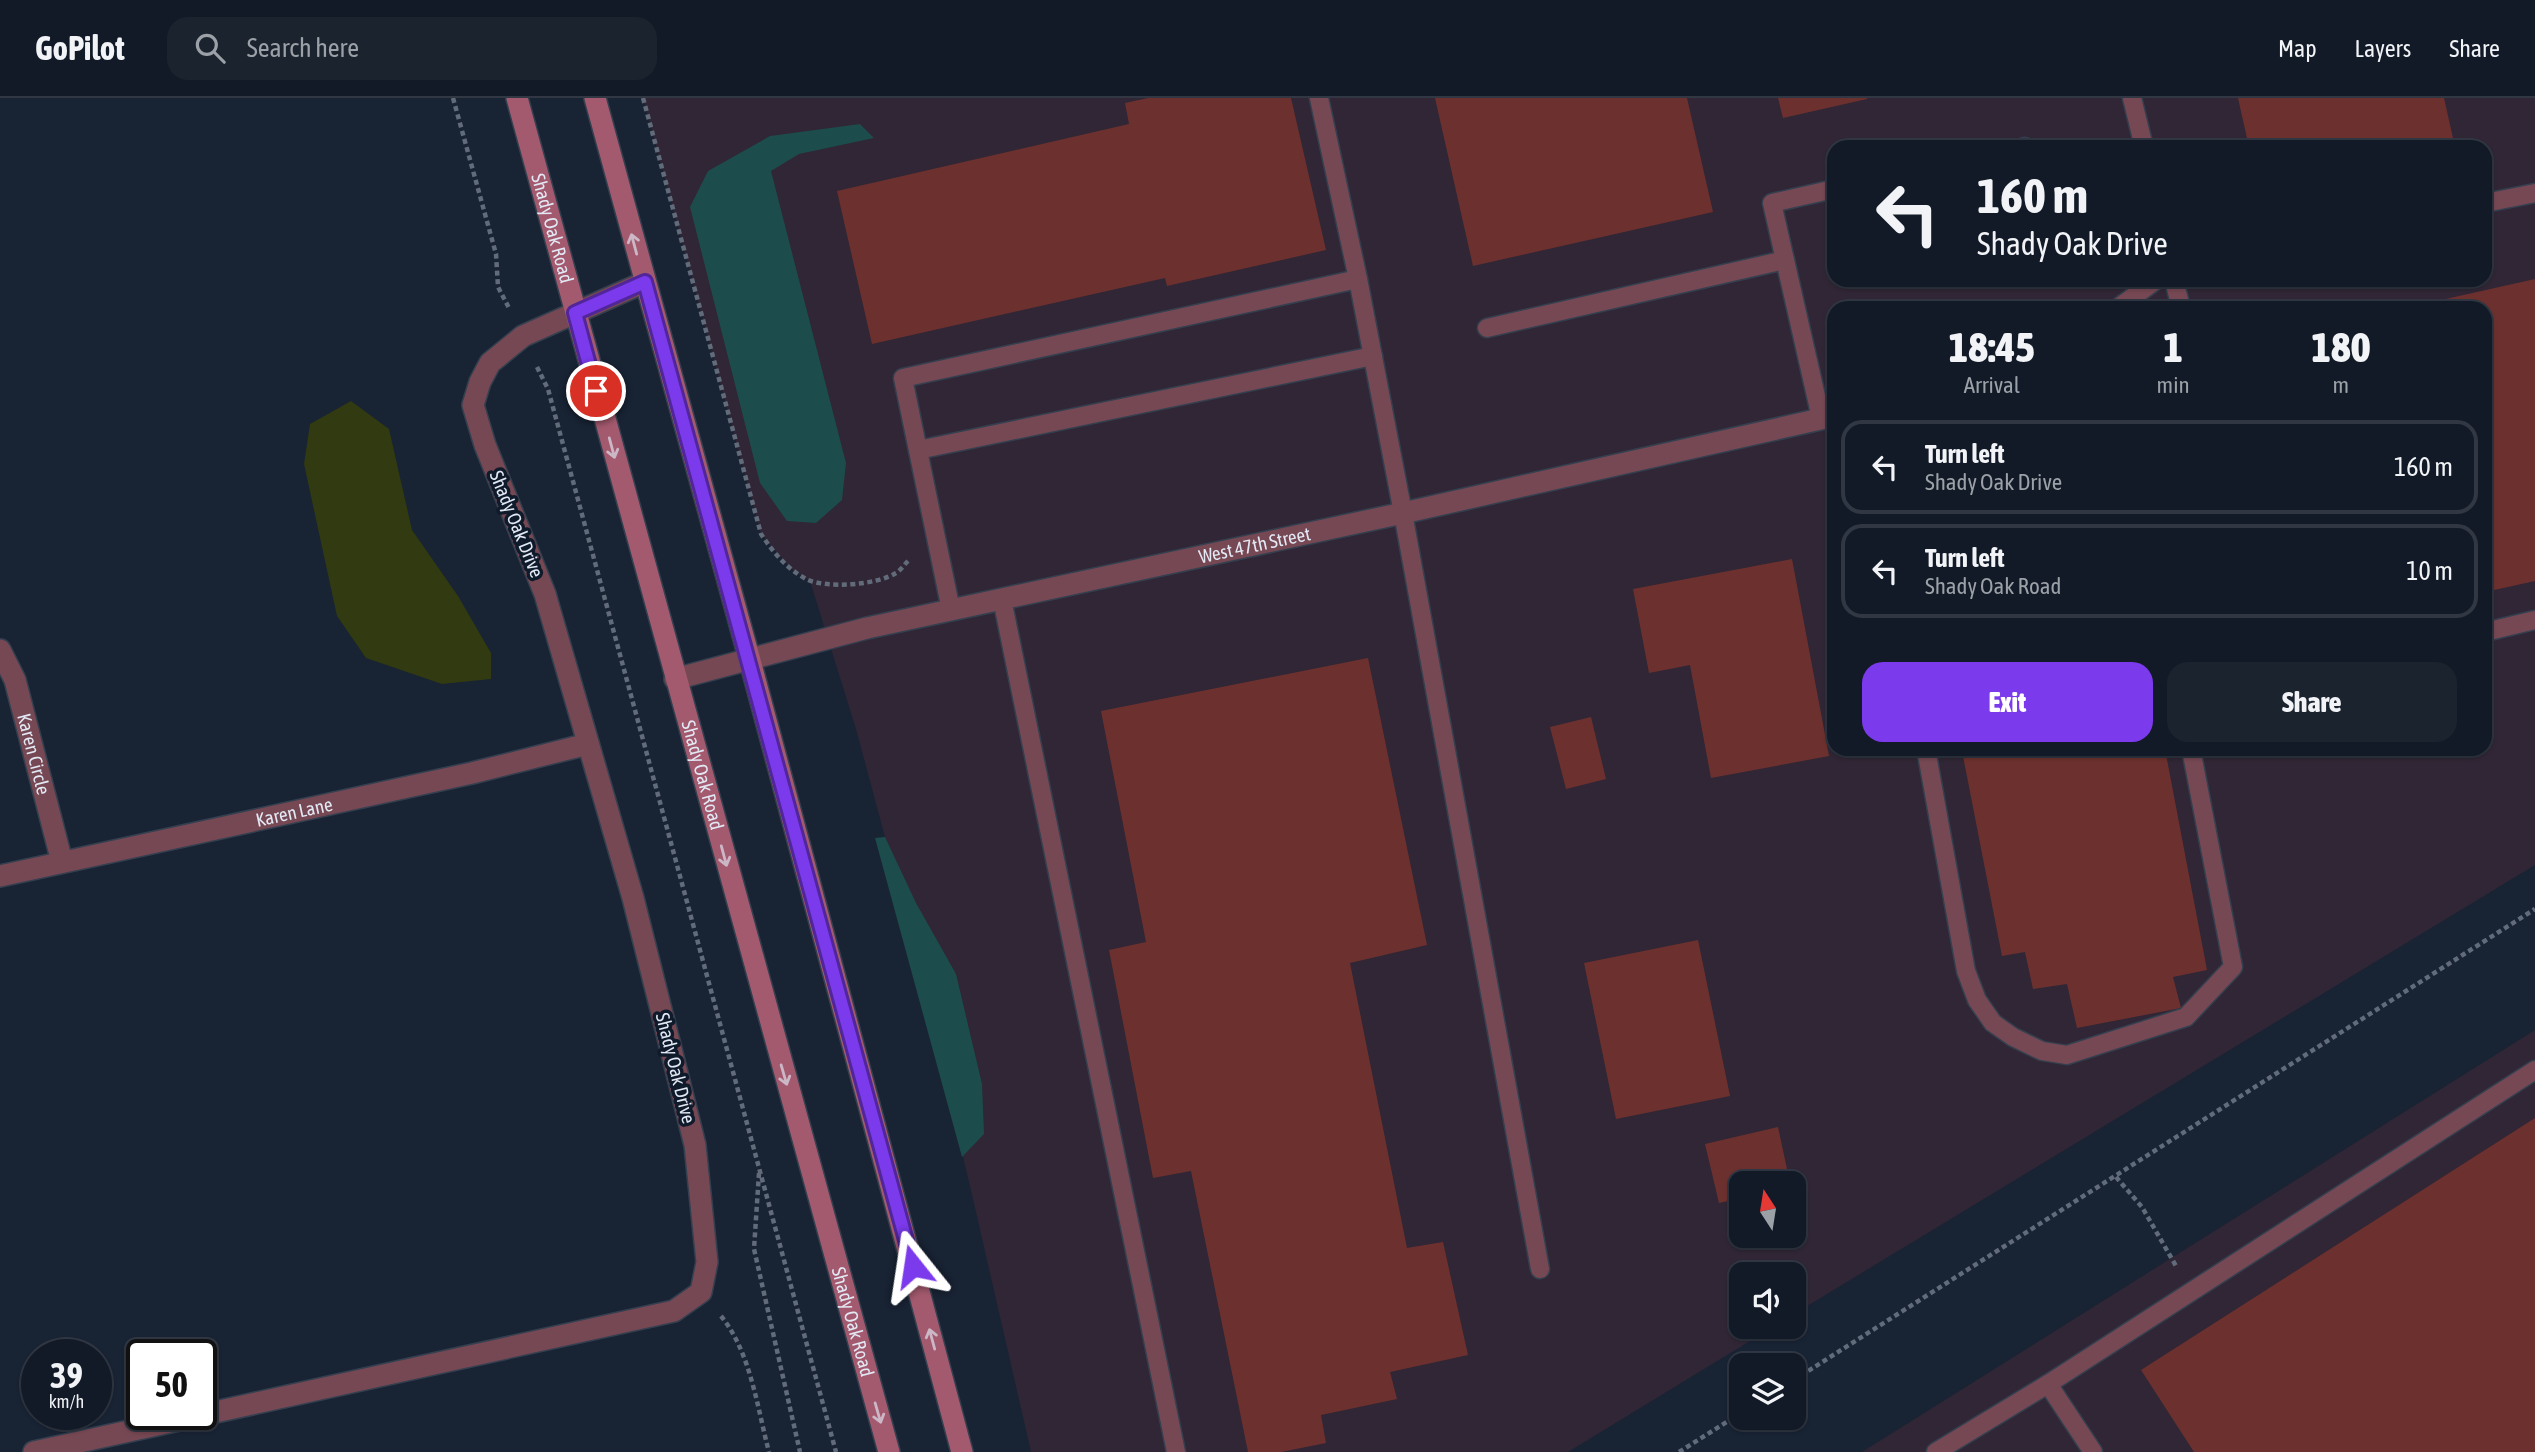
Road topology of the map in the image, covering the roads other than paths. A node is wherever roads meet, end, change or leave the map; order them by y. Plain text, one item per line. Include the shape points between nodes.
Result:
1 (517, 98) edge
2 (595, 98) edge
3 (1319, 98) edge
4 (2132, 98) edge
5 (2142, 140) edge
6 (1827, 191) edge
7 (2535, 193) edge
8 (2492, 202) edge
9 (1785, 260) junction
10 (1358, 279) junction
11 (645, 282) junction
12 (2146, 287) edge
13 (2128, 301) edge
14 (575, 313) junction
15 (1488, 328) dead end
16 (1373, 356) junction
17 (1827, 413) edge
18 (1827, 417) edge
19 (918, 450) junction
20 (1403, 513) junction
21 (1002, 599) junction
22 (951, 610) junction
23 (2535, 621) edge
24 (2492, 630) edge
25 (0, 650) edge
26 (749, 657) junction
27 (676, 678) junction
28 (588, 744) junction
29 (1927, 756) edge
30 (2192, 756) edge
31 (62, 862) junction
32 (0, 876) edge
33 (2535, 1070) edge
34 (1540, 1269) dead end
35 (2048, 1384) junction
36 (34, 1452) edge
37 (889, 1452) edge
38 (962, 1452) edge
39 (1176, 1452) edge
40 (1936, 1452) edge
41 (2093, 1452) edge

1 - 14 main road, Shady Oak Road
11 -> 2 main road
3 - 10 lane
4 - 5 lane
6 - 9 lane via 1772,203
7 - 8 lane
9 - 15 lane
9 - 17 lane
10 - 16 lane
10 - 19 lane via 903,378
11 - 14 street, Shady Oak Drive
11 - 26 main road
12 - 13 lane
14 -> 27 main road, Shady Oak Road
14 - 28 street, Shady Oak Drive via 523,336 490,363 473,405 545,594
16 - 19 lane
16 - 20 lane
18 - 20 street, West 47th Street
19 - 22 lane
20 - 21 street, West 47th Street
20 - 34 lane
21 - 22 street, West 47th Street
21 - 39 lane
22 - 26 street, West 47th Street
23 - 24 lane
25 - 31 street, Karen Circle via 15,680
26 - 27 street, West 47th Street
38 -> 26 main road
27 -> 37 main road, Shady Oak Road
28 - 31 street, Karen Lane
28 - 36 street, Shady Oak Drive via 633,898 695,1145 707,1262 701,1292 674,1311
29 - 30 lane via 1966,971 1978,1000 1993,1023 2013,1037 2042,1051 2067,1055 2186,1017 2233,967
31 - 32 street, Karen Lane
33 - 35 lane
35 - 40 lane
35 - 41 lane

